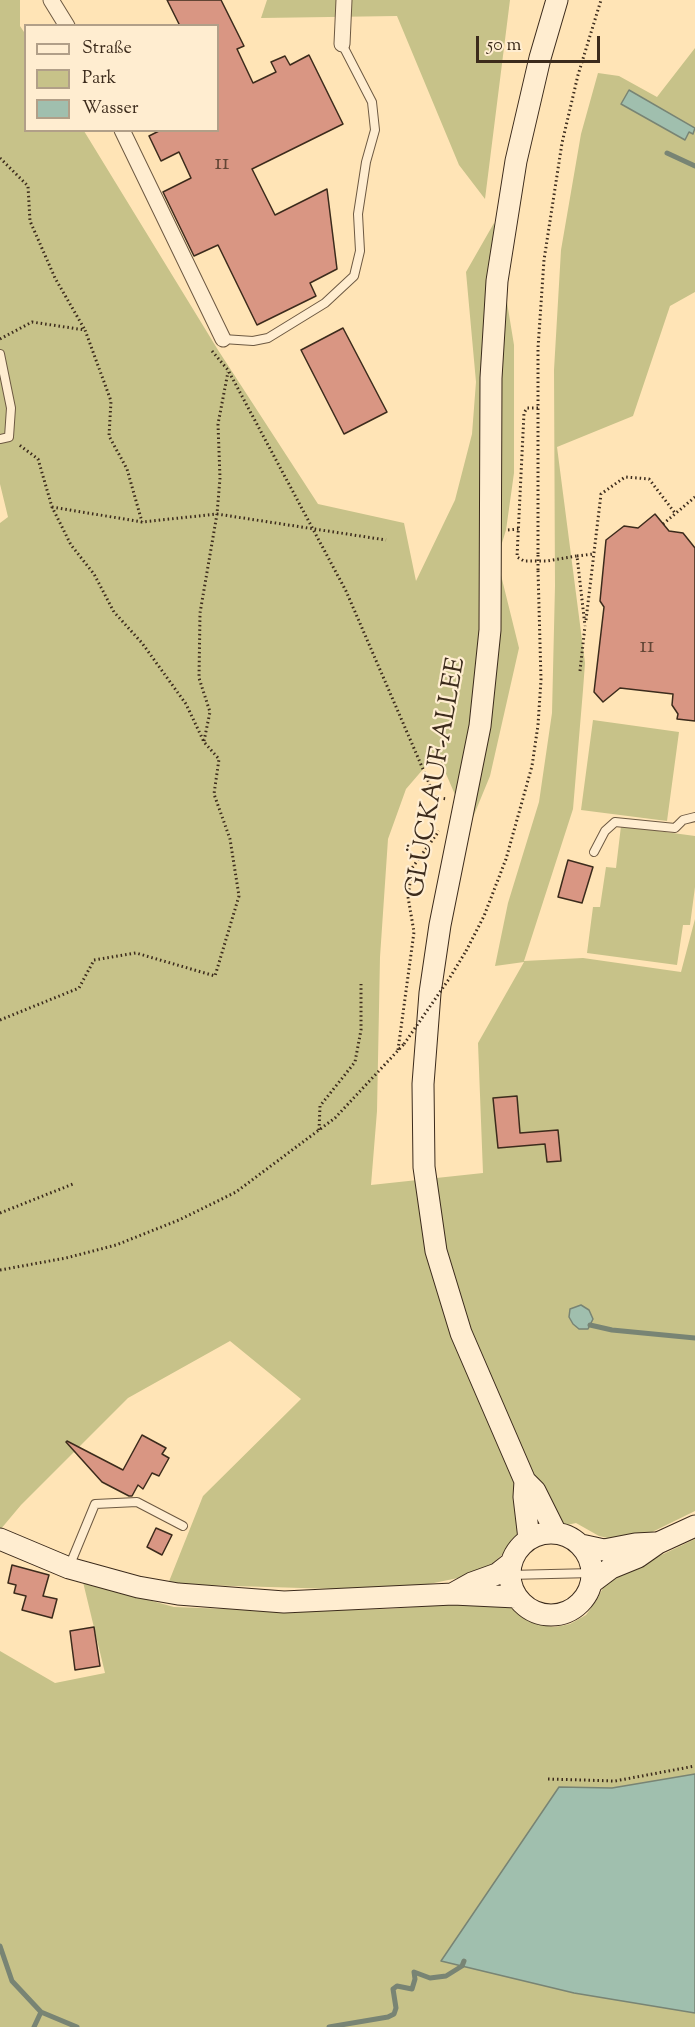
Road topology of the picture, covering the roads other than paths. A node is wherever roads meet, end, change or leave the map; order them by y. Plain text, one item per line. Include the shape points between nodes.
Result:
1 (51, 0) edge
2 (344, 0) edge
3 (557, 0) edge
4 (67, 24) edge
5 (342, 44) joint
6 (123, 132) edge
7 (224, 339) joint
8 (0, 354) edge
9 (0, 439) edge
10 (695, 817) edge
11 (594, 852) dead end
12 (525, 1481) junction
13 (183, 1526) dead end
14 (695, 1526) edge
15 (555, 1533) junction
16 (0, 1539) edge
17 (529, 1539) junction
18 (658, 1543) junction
19 (581, 1545) junction
20 (69, 1568) junction
21 (510, 1569) junction
22 (592, 1578) junction
23 (453, 1594) junction
24 (516, 1597) junction

1 - 4 street
2 - 5 street
3 - 12 main road, GLÜCKAUF-ALLEE via 516,161 497,282 490,378 489,630 480,726 430,993 423,1084 424,1167 436,1251 461,1333
5 - 7 lane via 372,102 375,130 359,204 360,251 354,276 324,303 268,338
6 - 7 street
8 - 9 lane via 11,408 9,437
10 - 11 lane via 683,820 675,828 615,822 605,831
12 - 15 main road, GLÜCKAUF-ALLEE via 535,1491
12 - 17 main road, GLÜCKAUF-ALLEE
13 - 20 lane via 137,1502 95,1504
14 - 18 main road
15 - 17 main road
15 - 19 main road
16 - 20 main road
17 - 21 main road via 521,1545
18 - 19 main road via 604,1550
18 - 22 main road
19 - 22 main road via 589,1558
20 - 23 main road via 138,1587 230,1599 284,1602
21 - 22 lane
21 - 23 main road
21 - 24 main road
22 - 24 main road via 583,1601 558,1615 530,1610
23 - 24 main road

